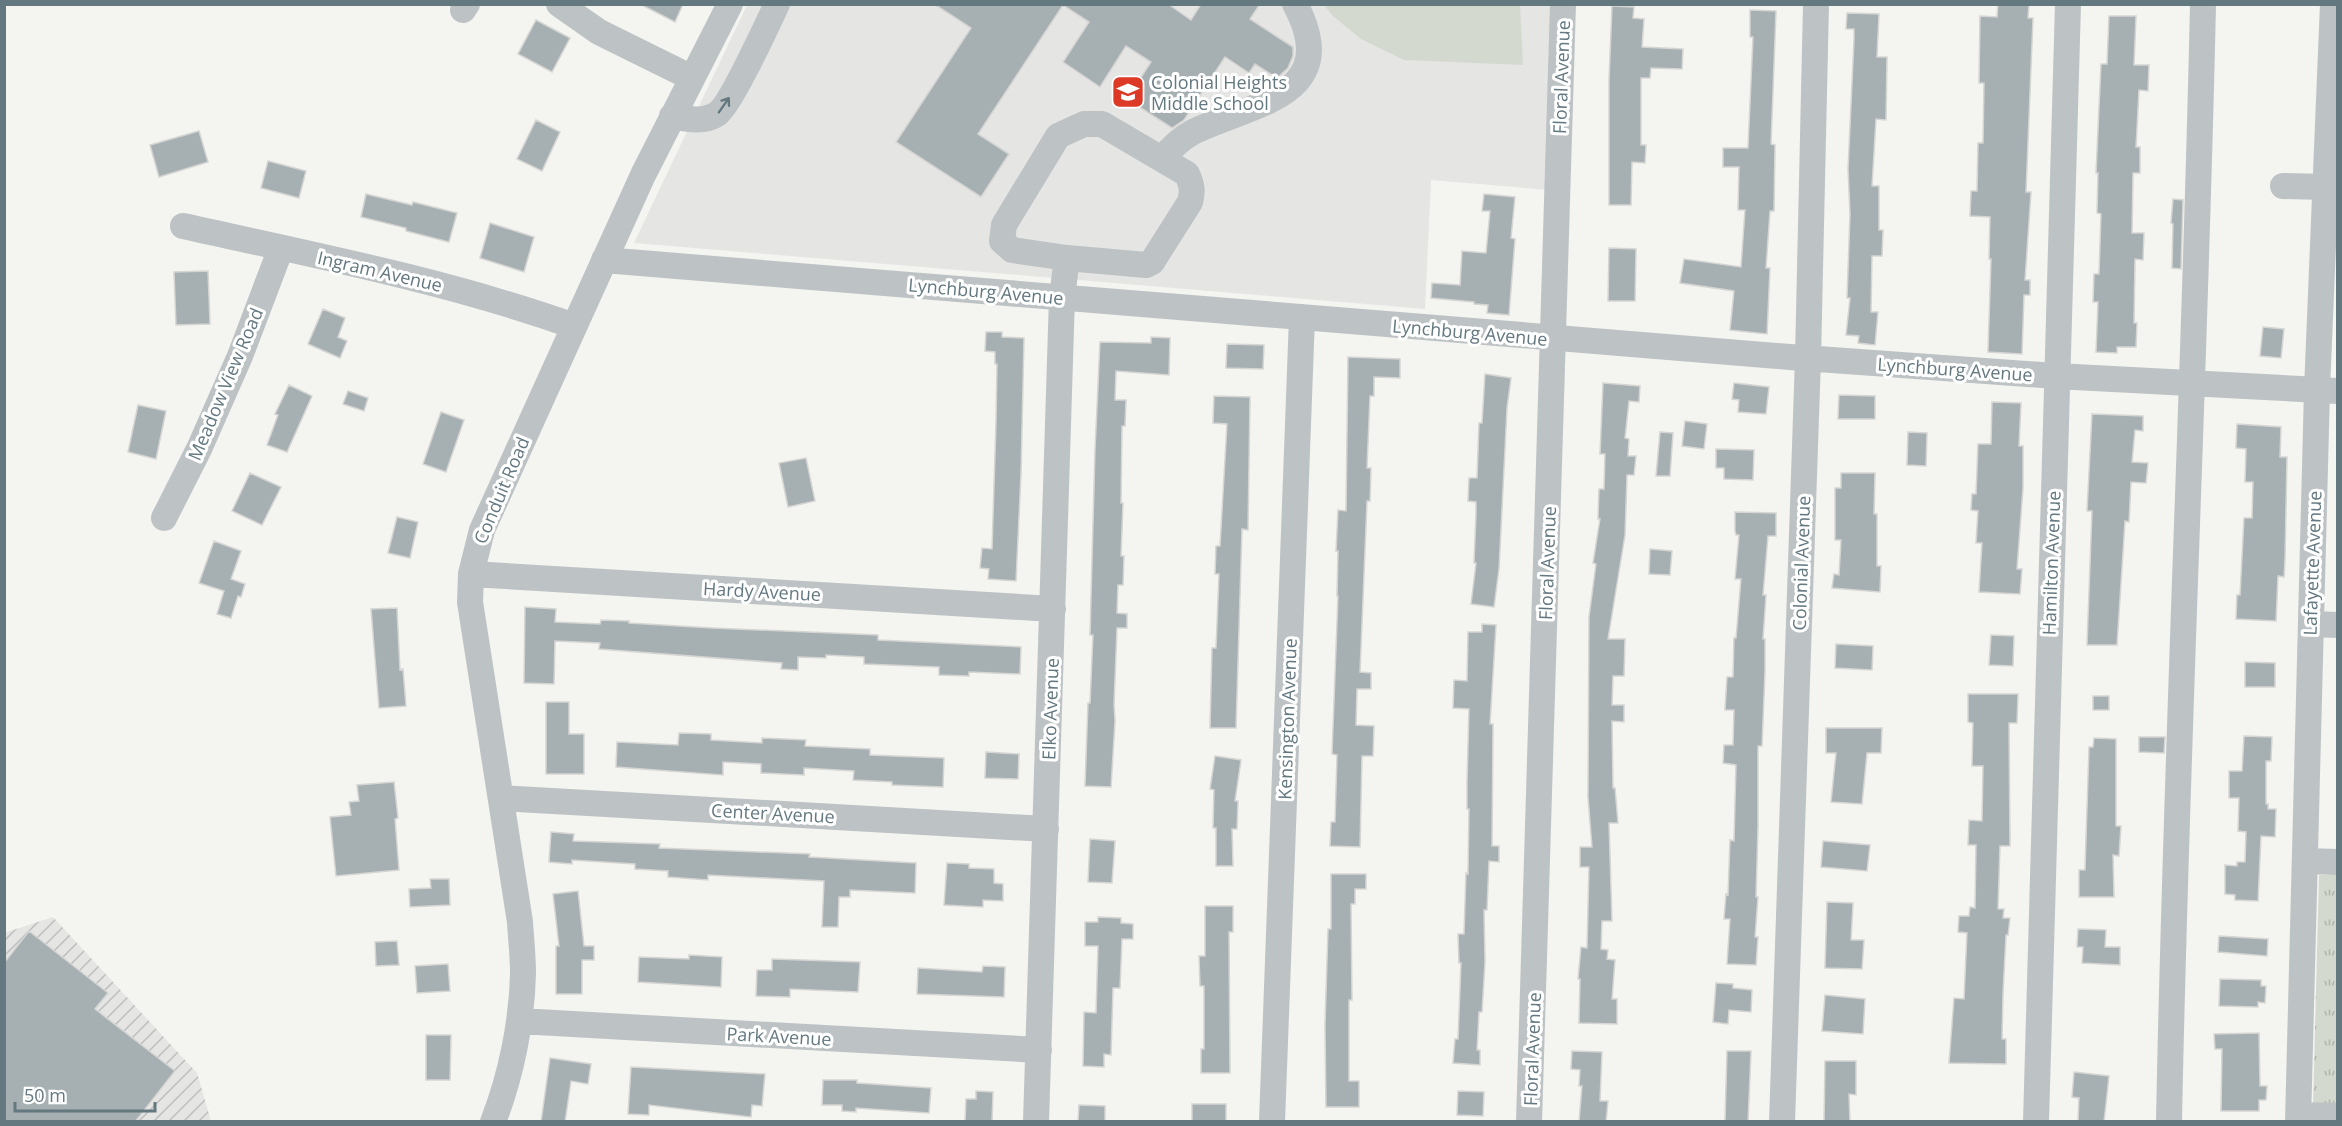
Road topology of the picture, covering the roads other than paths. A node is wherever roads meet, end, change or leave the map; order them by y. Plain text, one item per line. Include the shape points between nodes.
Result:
1 (559, 4) edge
2 (730, 4) edge
3 (777, 4) edge
4 (1296, 4) edge
5 (1563, 4) edge
6 (1816, 4) edge
7 (2068, 4) edge
8 (2203, 4) edge
9 (2332, 4) edge
10 (692, 78) junction
11 (2332, 102) edge
12 (672, 116) junction
13 (1162, 159) junction
14 (2283, 186) dead end
15 (2324, 187) junction
16 (183, 226) dead end
17 (281, 248) junction
18 (1067, 258) junction
19 (604, 260) junction
20 (1062, 297) junction
21 (1302, 317) junction
22 (574, 326) junction
23 (1553, 339) junction
24 (1808, 358) junction
25 (2056, 376) junction
26 (2192, 384) junction
27 (2327, 390) edge
28 (164, 518) dead end
29 (471, 574) junction
30 (1053, 609) junction
31 (2310, 624) junction
32 (2337, 625) edge
33 (501, 798) junction
34 (1046, 829) junction
35 (2305, 861) junction
36 (2337, 862) edge
37 (519, 1021) junction
38 (1039, 1050) junction
39 (2337, 1116) edge
40 (2299, 1118) edge
41 (494, 1122) edge
42 (1036, 1122) edge
43 (1272, 1122) edge
44 (1529, 1122) edge
45 (1782, 1122) edge
46 (2036, 1122) edge
47 (2169, 1122) edge

1 - 10 street via 598,32
2 - 10 street, Conduit Road
12 -> 3 street via 697,121 718,114
4 - 13 street via 1310,37 1311,52 1296,84 1275,99 1192,133 1174,144
5 - 23 street, Floral Avenue
6 - 24 street, Colonial Avenue
7 - 25 street, Hamilton Avenue
8 - 26 street
9 - 11 street, Lafayette Avenue
10 - 12 street, Conduit Road
11 - 15 street, Lafayette Avenue
12 - 19 street, Conduit Road
13 - 18 street via 1187,174 1192,192 1190,202 1152,262 1146,265
13 - 18 street via 1102,124 1084,124 1058,136 1004,225 1002,241 1012,250
14 - 15 street
15 - 27 street, Lafayette Avenue
16 - 17 street, Ingram Avenue
17 - 22 street, Ingram Avenue via 413,278
17 - 28 street, Meadow View Road via 240,356
18 - 20 street, Elko Avenue
19 - 20 street, Lynchburg Avenue
19 - 22 street, Conduit Road
20 - 21 street, Lynchburg Avenue
20 - 30 street, Elko Avenue
21 - 23 street, Lynchburg Avenue
21 - 43 street, Kensington Avenue
22 - 29 street, Conduit Road via 482,530
23 - 24 street, Lynchburg Avenue
23 - 44 street, Floral Avenue
24 - 25 street, Lynchburg Avenue
24 - 45 street, Colonial Avenue
25 - 26 street, Lynchburg Avenue
25 - 46 street, Hamilton Avenue
26 - 27 street, Lynchburg Avenue
26 - 47 street via 2173,895
27 - 31 street, Lafayette Avenue
29 - 30 street, Hardy Avenue
29 - 33 street, Conduit Road via 470,602
30 - 34 street, Elko Avenue
31 - 32 street
31 - 35 street, Lafayette Avenue
33 - 34 street, Center Avenue
33 - 37 street, Conduit Road via 519,922 523,973
34 - 38 street, Elko Avenue
35 - 36 street
35 - 40 street, Lafayette Avenue
37 - 38 street, Park Avenue
37 - 41 street, Conduit Road
38 - 42 street, Elko Avenue
39 - 40 street

